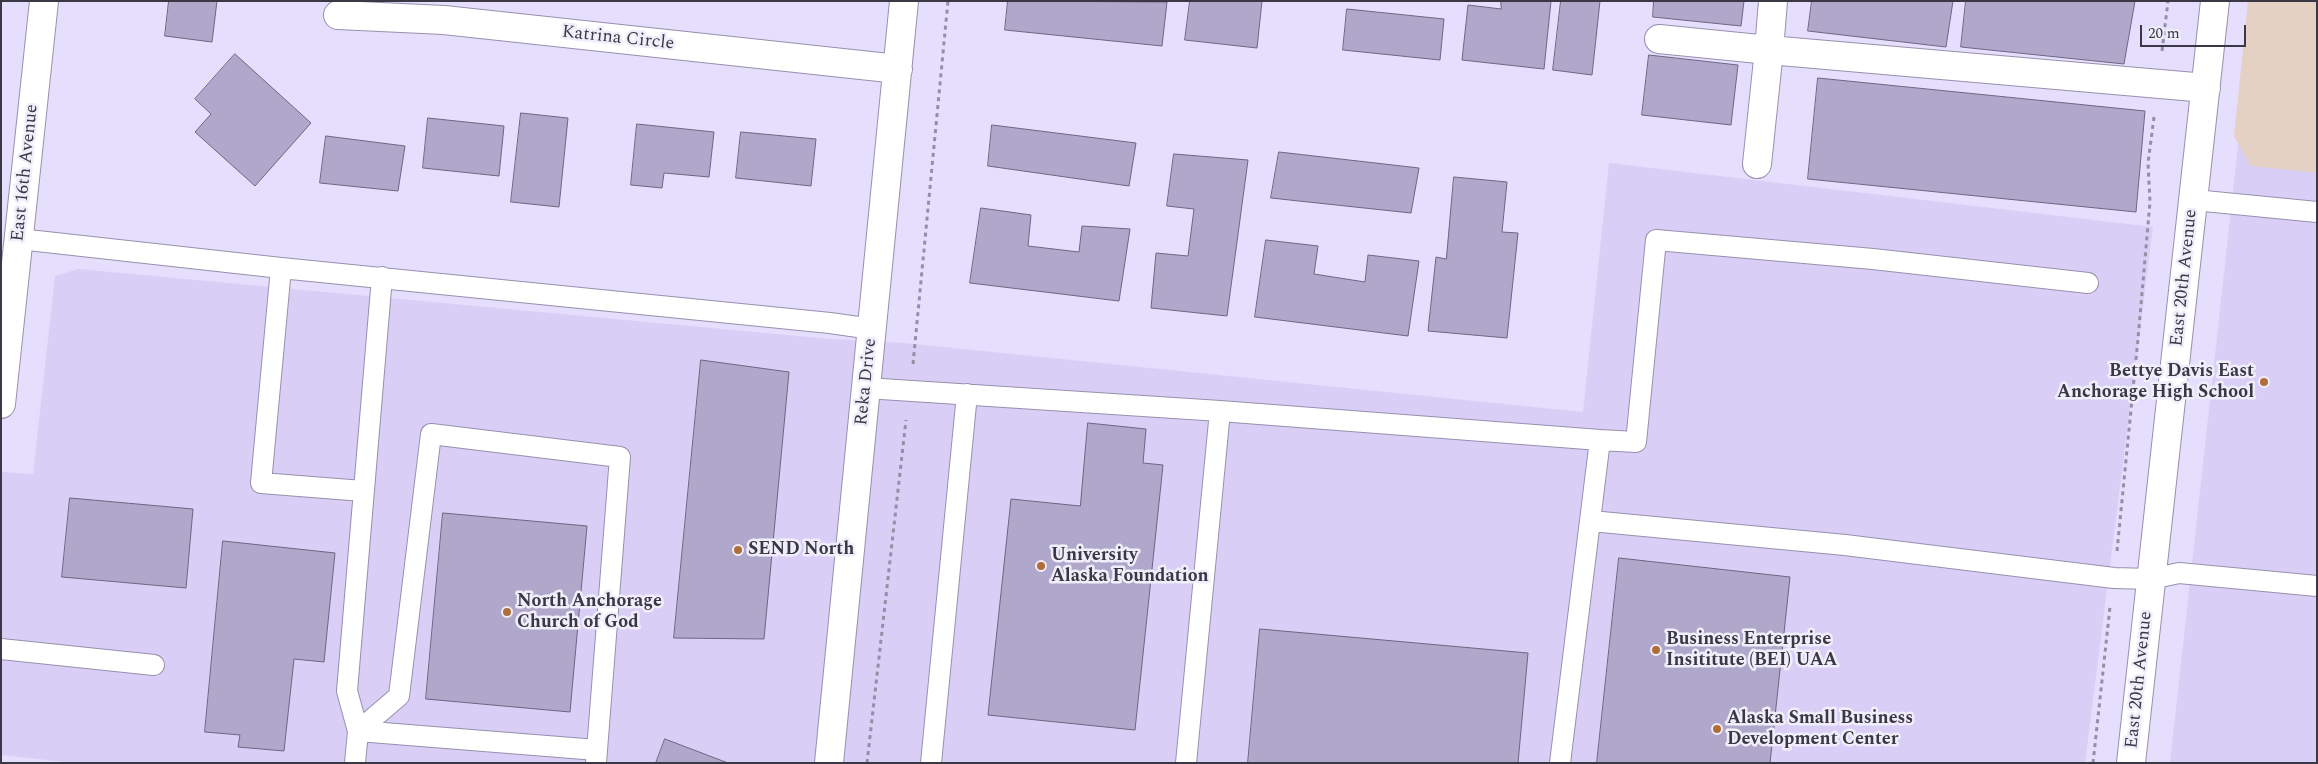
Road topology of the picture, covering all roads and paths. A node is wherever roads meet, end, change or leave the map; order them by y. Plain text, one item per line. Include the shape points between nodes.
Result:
1 (44, 1) edge
2 (904, 1) edge
3 (1773, 1) edge
4 (2168, 1) edge
5 (2216, 1) edge
6 (338, 15) dead end
7 (1659, 39) dead end
8 (1769, 50) junction
9 (898, 68) junction
10 (2158, 84) junction
11 (2206, 88) junction
12 (1757, 164) dead end
13 (2194, 200) junction
14 (2317, 212) edge
15 (18, 239) junction
16 (281, 268) junction
17 (382, 277) junction
18 (2088, 283) dead end
19 (872, 329) junction
20 (866, 388) junction
21 (967, 394) junction
22 (1, 404) edge
23 (1220, 411) junction
24 (1600, 440) junction
25 (363, 491) junction
26 (1591, 522) junction
27 (2114, 578) junction
28 (2151, 579) junction
29 (2317, 586) edge
30 (1, 649) edge
31 (154, 665) dead end
32 (358, 731) junction
33 (597, 757) edge
34 (355, 763) edge
35 (829, 763) edge
36 (931, 763) edge
37 (1186, 763) edge
38 (1560, 763) edge
39 (2093, 763) edge
40 (2131, 763) edge

1 - 15 street, East 16th Avenue
2 - 9 street, Reka Drive
3 - 8 street
4 - 10 path
5 - 11 street, East 20th Avenue
6 - 9 street, Katrina Circle via 444,20
7 - 8 street
8 - 10 street
8 - 12 street
9 - 19 street, Reka Drive
10 - 11 street
10 - 27 path via 2148,163 2150,202
11 - 13 street, East 20th Avenue
13 - 14 lane
13 - 28 street, East 20th Avenue
15 - 16 lane
15 - 22 street, East 16th Avenue
16 - 17 lane
16 - 25 lane via 261,483
17 - 19 lane
17 - 25 lane
18 - 24 lane via 1873,259 1656,240 1636,442
19 - 20 street, Reka Drive
20 - 21 lane
20 - 35 street, Reka Drive
21 - 23 lane
21 - 36 lane
23 - 24 lane
23 - 37 lane
24 - 26 lane
25 - 32 lane via 347,691
26 - 27 lane via 1845,545
26 - 38 lane
27 - 28 lane
27 - 39 path
28 - 29 lane via 2179,573
28 - 40 street, East 20th Avenue
30 - 31 lane
32 - 33 lane
32 - 33 lane via 399,696 432,434 620,457
32 - 34 lane

